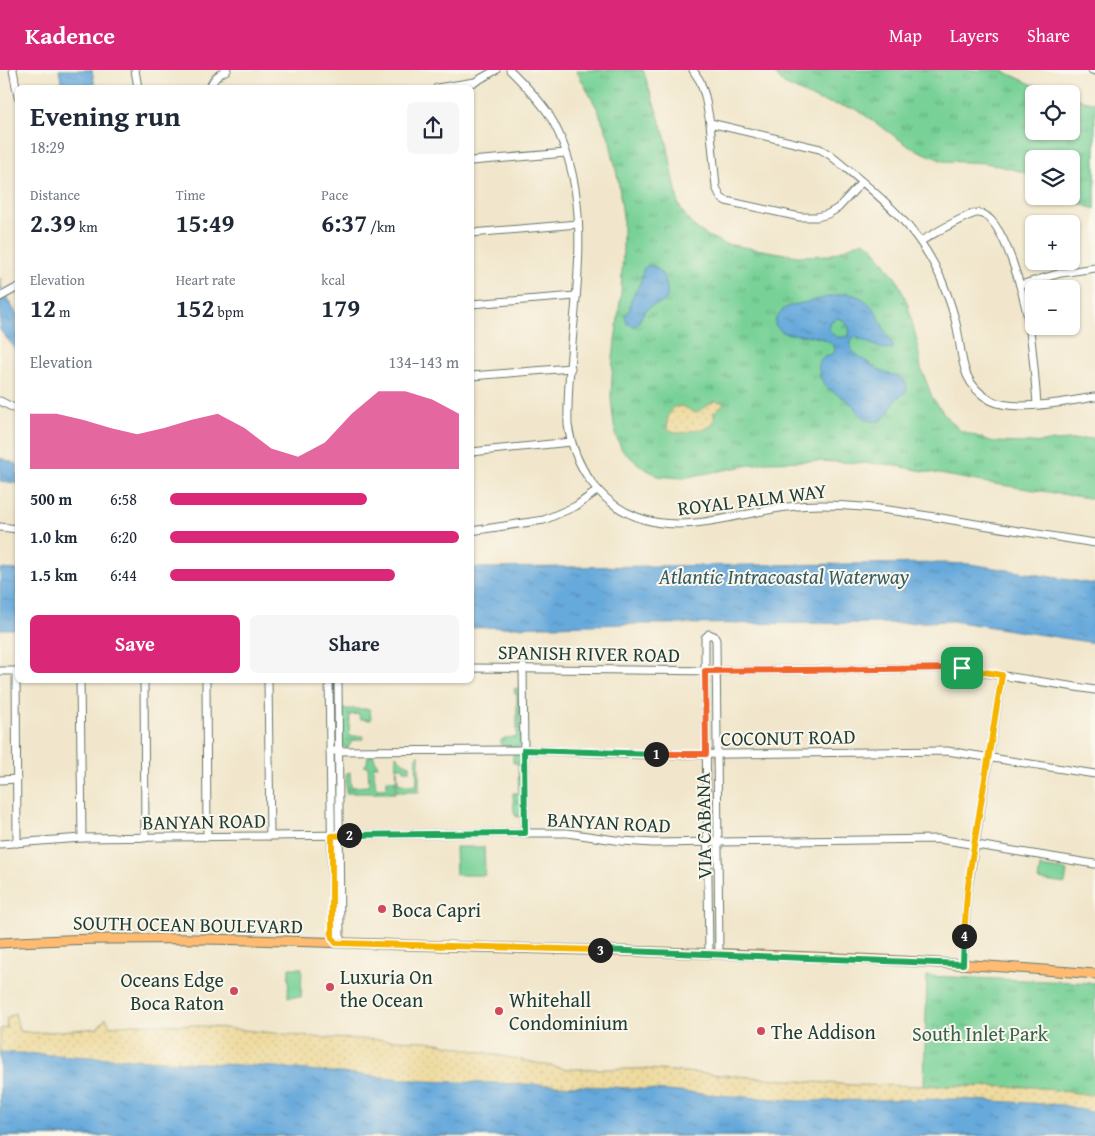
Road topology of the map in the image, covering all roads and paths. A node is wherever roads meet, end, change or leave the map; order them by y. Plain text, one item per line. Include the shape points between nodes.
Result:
1 (13, 70) edge
2 (135, 70) edge
3 (227, 70) edge
4 (496, 70) edge
5 (510, 70) edge
6 (693, 70) edge
7 (16, 85) edge
8 (138, 85) edge
9 (212, 85) edge
10 (456, 85) edge
11 (710, 123) junction
12 (566, 153) junction
13 (474, 161) edge
14 (862, 182) junction
15 (578, 224) junction
16 (474, 233) edge
17 (921, 241) junction
18 (1095, 268) edge
19 (1020, 285) junction
20 (14, 289) edge
21 (576, 296) junction
22 (0, 297) edge
23 (474, 304) edge
24 (571, 368) junction
25 (474, 376) edge
26 (1095, 397) edge
27 (0, 401) edge
28 (1037, 404) junction
29 (15, 408) edge
30 (571, 442) junction
31 (474, 452) edge
32 (598, 490) junction
33 (0, 527) edge
34 (15, 529) edge
35 (474, 531) edge
36 (1095, 543) edge
37 (474, 668) edge
38 (523, 668) junction
39 (0, 671) edge
40 (15, 671) edge
41 (705, 671) junction
42 (717, 671) junction
43 (1002, 675) junction
44 (17, 683) edge
45 (80, 683) edge
46 (144, 683) edge
47 (206, 683) edge
48 (268, 683) edge
49 (329, 683) edge
50 (338, 683) edge
51 (1095, 690) edge
52 (524, 750) junction
53 (334, 751) junction
54 (706, 754) junction
55 (718, 754) junction
56 (988, 757) junction
57 (1095, 774) edge
58 (17, 779) junction
59 (0, 780) edge
60 (525, 833) junction
61 (336, 835) junction
62 (270, 836) junction
63 (207, 837) junction
64 (82, 838) junction
65 (145, 838) junction
66 (707, 842) junction
67 (719, 842) junction
68 (18, 843) junction
69 (0, 844) edge
70 (974, 844) junction
71 (1095, 864) edge
72 (0, 943) edge
73 (336, 943) junction
74 (708, 954) junction
75 (719, 954) junction
76 (963, 964) junction
77 (1095, 974) edge

1 - 7 street
2 - 8 street
3 - 9 street via 218,74
4 - 10 street via 475,82
5 - 12 street, ROYAL PALM WAY via 547,112
6 - 11 street via 705,96
11 - 14 street via 815,147 830,155
11 - 14 street via 716,187 726,201 800,217 817,217 838,208
12 - 13 street
12 - 15 street, ROYAL PALM WAY
14 - 17 street via 892,208
15 - 16 street
15 - 21 street, ROYAL PALM WAY
17 - 19 street via 968,216 978,212 985,215 997,226
17 - 28 street via 948,297 964,369 970,382 981,394 999,404
18 - 19 street via 1061,273
19 - 28 street via 1032,341
20 - 22 street
21 - 23 street
21 - 24 street, ROYAL PALM WAY
24 - 25 street
24 - 30 street, ROYAL PALM WAY via 568,413
26 - 28 street
27 - 29 street
30 - 31 street
30 - 32 street, ROYAL PALM WAY via 585,474
32 - 35 street via 576,506 544,520
32 - 36 street, ROYAL PALM WAY via 627,512 648,521 671,525 694,524 790,506 841,505
33 - 34 street
37 - 38 street, SPANISH RIVER ROAD
38 - 41 street, SPANISH RIVER ROAD
38 - 52 street
39 - 40 street
41 - 42 street, SPANISH RIVER ROAD
41 - 42 street, VIA CABANA via 705,638 710,634 716,640
41 - 54 street, VIA CABANA
42 - 43 street, SPANISH RIVER ROAD via 953,668
42 - 55 street, VIA CABANA
43 - 51 street, SPANISH RIVER ROAD
43 - 56 street
44 - 58 street
45 - 64 street
46 - 65 street
47 - 63 street
48 - 62 street
49 - 53 street
50 - 53 street
52 - 53 street, COCONUT ROAD
52 - 54 street, COCONUT ROAD
52 - 60 street
53 - 61 street
54 - 55 street, COCONUT ROAD
54 - 66 street, VIA CABANA
55 - 56 street, COCONUT ROAD via 946,751
55 - 67 street, VIA CABANA
56 - 57 street, COCONUT ROAD
56 - 70 street
58 - 59 street
58 - 68 street
60 - 61 street, BANYAN ROAD
60 - 66 street, BANYAN ROAD via 576,834 634,842
61 - 62 street, BANYAN ROAD
61 - 73 street via 340,938
62 - 63 street, BANYAN ROAD
63 - 65 street, BANYAN ROAD
64 - 65 street, BANYAN ROAD
64 - 68 street, BANYAN ROAD
66 - 67 street, BANYAN ROAD
66 - 74 street, VIA CABANA
67 - 70 street, BANYAN ROAD via 939,839
67 - 75 street, VIA CABANA
68 - 69 street, BANYAN ROAD
70 - 71 street, BANYAN ROAD
70 - 76 street
72 - 73 main road, SOUTH OCEAN BOULEVARD via 150,938
73 - 74 main road, SOUTH OCEAN BOULEVARD
74 - 75 main road, SOUTH OCEAN BOULEVARD
75 - 76 main road, SOUTH OCEAN BOULEVARD
76 - 77 main road, SOUTH OCEAN BOULEVARD

